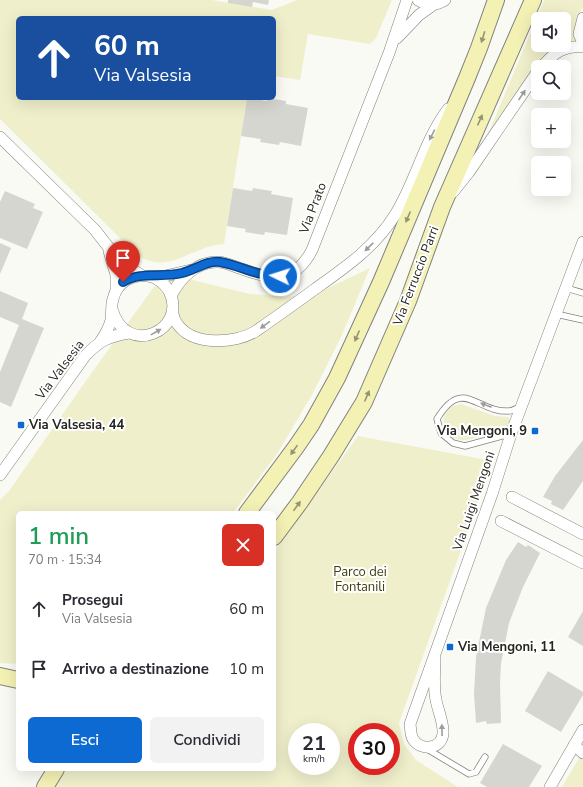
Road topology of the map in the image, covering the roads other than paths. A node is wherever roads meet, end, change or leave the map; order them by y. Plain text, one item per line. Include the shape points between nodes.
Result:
1 (407, 0) edge
2 (418, 0) edge
3 (445, 0) edge
4 (496, 0) edge
5 (533, 0) edge
6 (433, 5) junction
7 (583, 18) edge
8 (583, 45) edge
9 (389, 53) junction
10 (547, 60) edge
11 (467, 78) junction
12 (531, 81) edge
13 (1, 140) edge
14 (442, 207) junction
15 (583, 242) edge
16 (108, 247) junction
17 (194, 269) junction
18 (146, 276) junction
19 (566, 288) junction
20 (116, 290) junction
21 (583, 292) edge
22 (171, 296) junction
23 (112, 309) junction
24 (172, 310) junction
25 (556, 314) junction
26 (583, 320) edge
27 (129, 333) junction
28 (100, 342) junction
29 (522, 406) junction
30 (511, 434) junction
31 (0, 475) edge
32 (512, 497) dead end
33 (248, 511) edge
34 (501, 521) dead end
35 (276, 534) edge
36 (583, 534) edge
37 (583, 563) edge
38 (435, 657) junction
39 (0, 676) edge
40 (16, 680) edge
41 (583, 730) edge
42 (574, 745) junction
43 (425, 748) junction
44 (583, 753) edge
45 (485, 757) dead end
46 (55, 771) edge
47 (45, 787) edge
48 (550, 787) edge

1 - 9 street, Via Prato
2 - 6 street
3 - 6 street, Via Prato
4 -> 11 main road
14 -> 5 main road, Via Ferruccio Parri
6 - 9 street, Via Prato via 407,26
7 - 8 street via 579,34
8 - 10 street via 558,51
9 - 17 street, Via Prato via 312,250 300,268 280,276 257,274 219,262
11 -> 24 street via 432,134 396,214 377,240 358,258 256,331 241,338 215,341 193,336 179,326
11 -> 33 main road via 337,378 296,447
14 -> 12 street
13 - 16 street, Via Valsesia via 95,230
35 -> 14 main road, Via Ferruccio Parri via 364,402 408,301
15 - 19 street, Via Luigi Mengoni
16 - 18 street, Via Valsesia via 125,265
16 - 20 street, Via Valsesia via 116,276
17 - 18 street, Via Prato via 170,275
17 - 22 street, Via Prato via 179,282
18 - 20 street via 131,277
18 - 22 street, Via Valsesia via 159,280 167,287
19 - 21 lane
19 - 25 street, Via Luigi Mengoni
20 - 23 street, Via Valsesia
22 - 24 street
23 - 27 street via 115,319
23 - 28 street, Via Valsesia via 108,328
27 -> 24 street, Via Valsesia via 139,336 159,331 166,324
25 - 26 lane
25 - 29 street, Via Luigi Mengoni
27 - 28 street, Via Valsesia
28 - 31 street, Via Valsesia via 85,356
29 - 30 street, Via Luigi Mengoni
29 -> 30 lane via 510,411 497,410 468,398 455,399 444,408 438,419 441,433 453,443 465,446
30 - 38 street, Via Luigi Mengoni
32 - 36 street
34 - 37 street
38 - 43 street, Via Luigi Mengoni via 410,724 413,738 420,747
43 -> 38 street, Via Luigi Mengoni via 433,747 443,734 435,699
39 - 40 main road
41 - 42 street
42 - 44 street
42 - 48 street
43 - 45 lane via 469,774 476,772
46 - 47 main road

